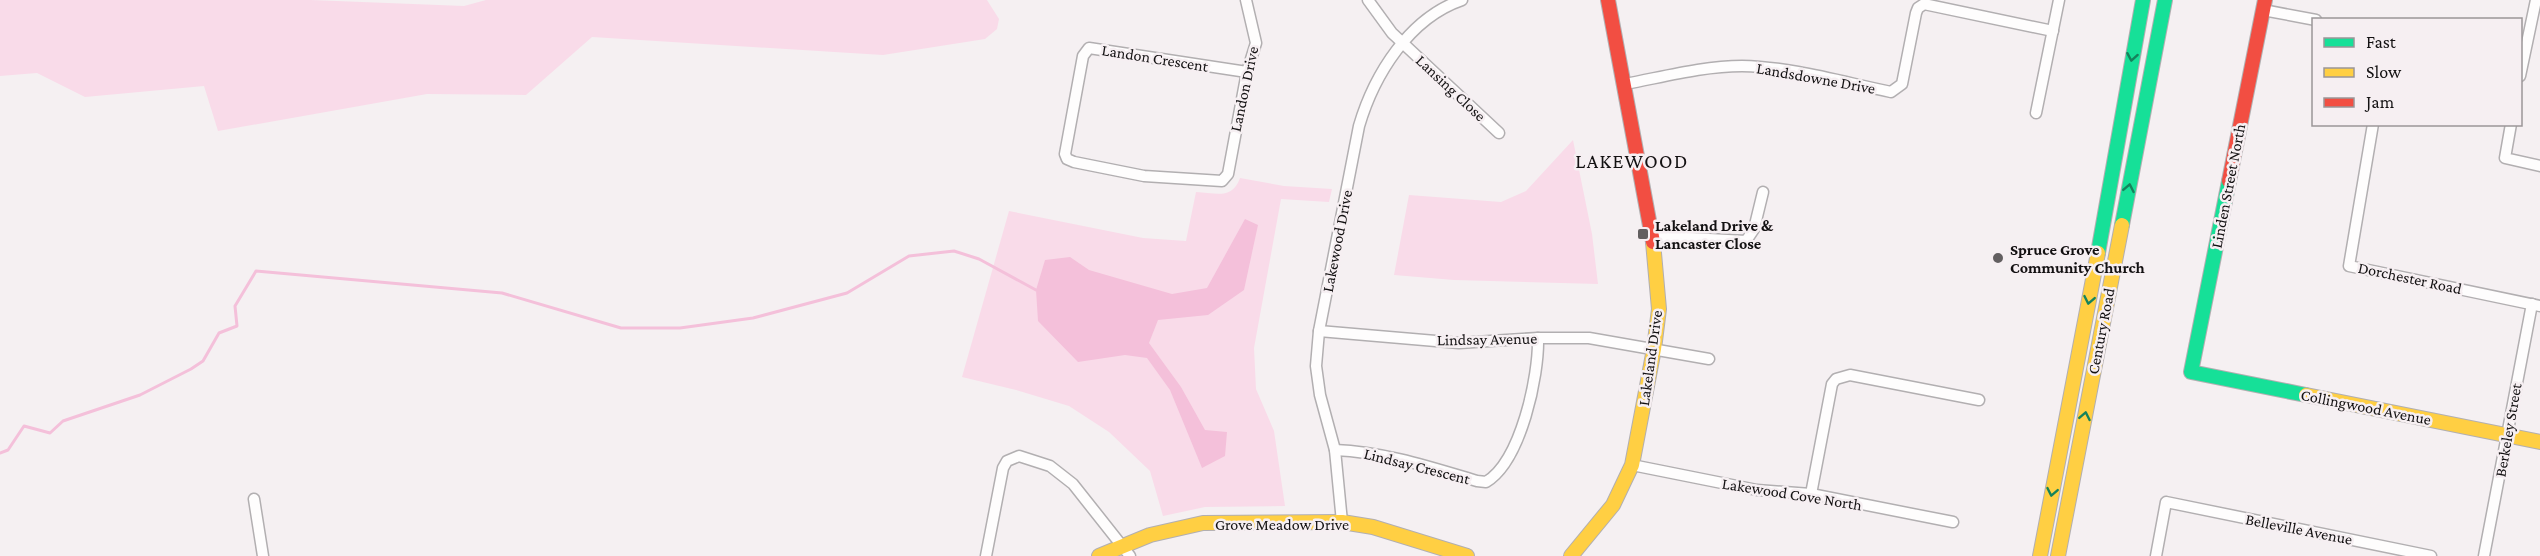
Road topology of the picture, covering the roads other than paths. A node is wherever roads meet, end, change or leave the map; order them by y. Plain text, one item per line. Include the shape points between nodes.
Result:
1 (1246, 0) edge
2 (1368, 0) edge
3 (1462, 0) edge
4 (1608, 0) edge
5 (2059, 0) edge
6 (2143, 0) edge
7 (2164, 0) edge
8 (2536, 0) edge
9 (2264, 5) edge
10 (2312, 19) edge
11 (2053, 31) junction
12 (1403, 44) junction
13 (2522, 66) edge
14 (1247, 72) junction
15 (1625, 84) junction
16 (2036, 113) dead end
17 (2373, 126) edge
18 (2511, 126) edge
19 (1499, 133) dead end
20 (2540, 166) edge
21 (1225, 178) joint
22 (1763, 192) dead end
23 (1653, 236) junction
24 (2536, 305) edge
25 (1319, 331) junction
26 (1538, 338) junction
27 (1654, 349) junction
28 (1709, 359) dead end
29 (2191, 372) joint
30 (1979, 400) dead end
31 (2508, 435) junction
32 (2540, 442) edge
33 (1335, 450) junction
34 (1632, 465) junction
35 (1811, 494) junction
36 (254, 500) dead end
37 (1342, 522) junction
38 (1953, 522) dead end
39 (1126, 550) edge
40 (1464, 555) edge
41 (263, 556) edge
42 (986, 556) edge
43 (1099, 556) edge
44 (1571, 556) edge
45 (2040, 556) edge
46 (2058, 556) edge
47 (2156, 556) edge
48 (2431, 556) edge
49 (2484, 556) edge

1 - 14 street, Landon Drive via 1256,43
2 - 12 street, Lansing Close
3 - 12 street, Lakewood Drive via 1435,14
4 - 15 street, Lakeland Drive
5 - 11 street
6 -> 45 street, Century Road
46 -> 7 street, Century Road
8 - 13 street
9 - 10 street
9 - 29 street, Linden Street North
11 - 15 street, Landsdowne Drive via 1924,4 1916,13 1902,84 1891,92 1777,69 1740,66
11 - 16 street
12 - 19 street, Lansing Close
12 - 25 street, Lakewood Drive via 1377,79 1366,102
14 - 21 street, Landon Drive
14 - 21 street, Landon Crescent via 1089,48 1083,56 1067,159 1144,176 1214,182
15 - 23 street, Lakeland Drive
17 - 24 street, Dorchester Road via 2349,266
18 - 20 street via 2505,158
22 - 23 street via 1754,230 1746,241
23 - 27 street, Lakeland Drive via 1659,309
24 - 31 street, Berkeley Street
25 - 26 street, Lindsay Avenue via 1459,343
25 - 33 street, Lakewood Drive via 1317,380
26 - 27 street, Lindsay Avenue via 1589,338
26 - 33 street, Lindsay Crescent via 1538,361 1522,427 1486,482 1398,458
27 - 28 street, Lindsay Avenue
27 - 34 street, Lakeland Drive
29 - 31 street, Collingwood Avenue
30 - 35 street via 1842,375 1832,384
31 - 32 street, Collingwood Avenue
31 - 49 street, Berkeley Street
33 - 37 street, Lakewood Drive
34 - 35 street, Lakewood Cove North via 1757,490
34 - 44 street, Lakeland Drive via 1613,505
35 - 38 street, Lakewood Cove North
36 - 41 street
37 - 39 street, Grove Meadow Drive via 1203,523 1164,531
37 - 40 street, Grove Meadow Drive via 1373,527
39 - 42 street via 1073,484 1050,466 1019,456 1007,461 1003,468
39 - 43 street, Grove Meadow Drive
47 - 48 street, Belleville Avenue via 2166,502

